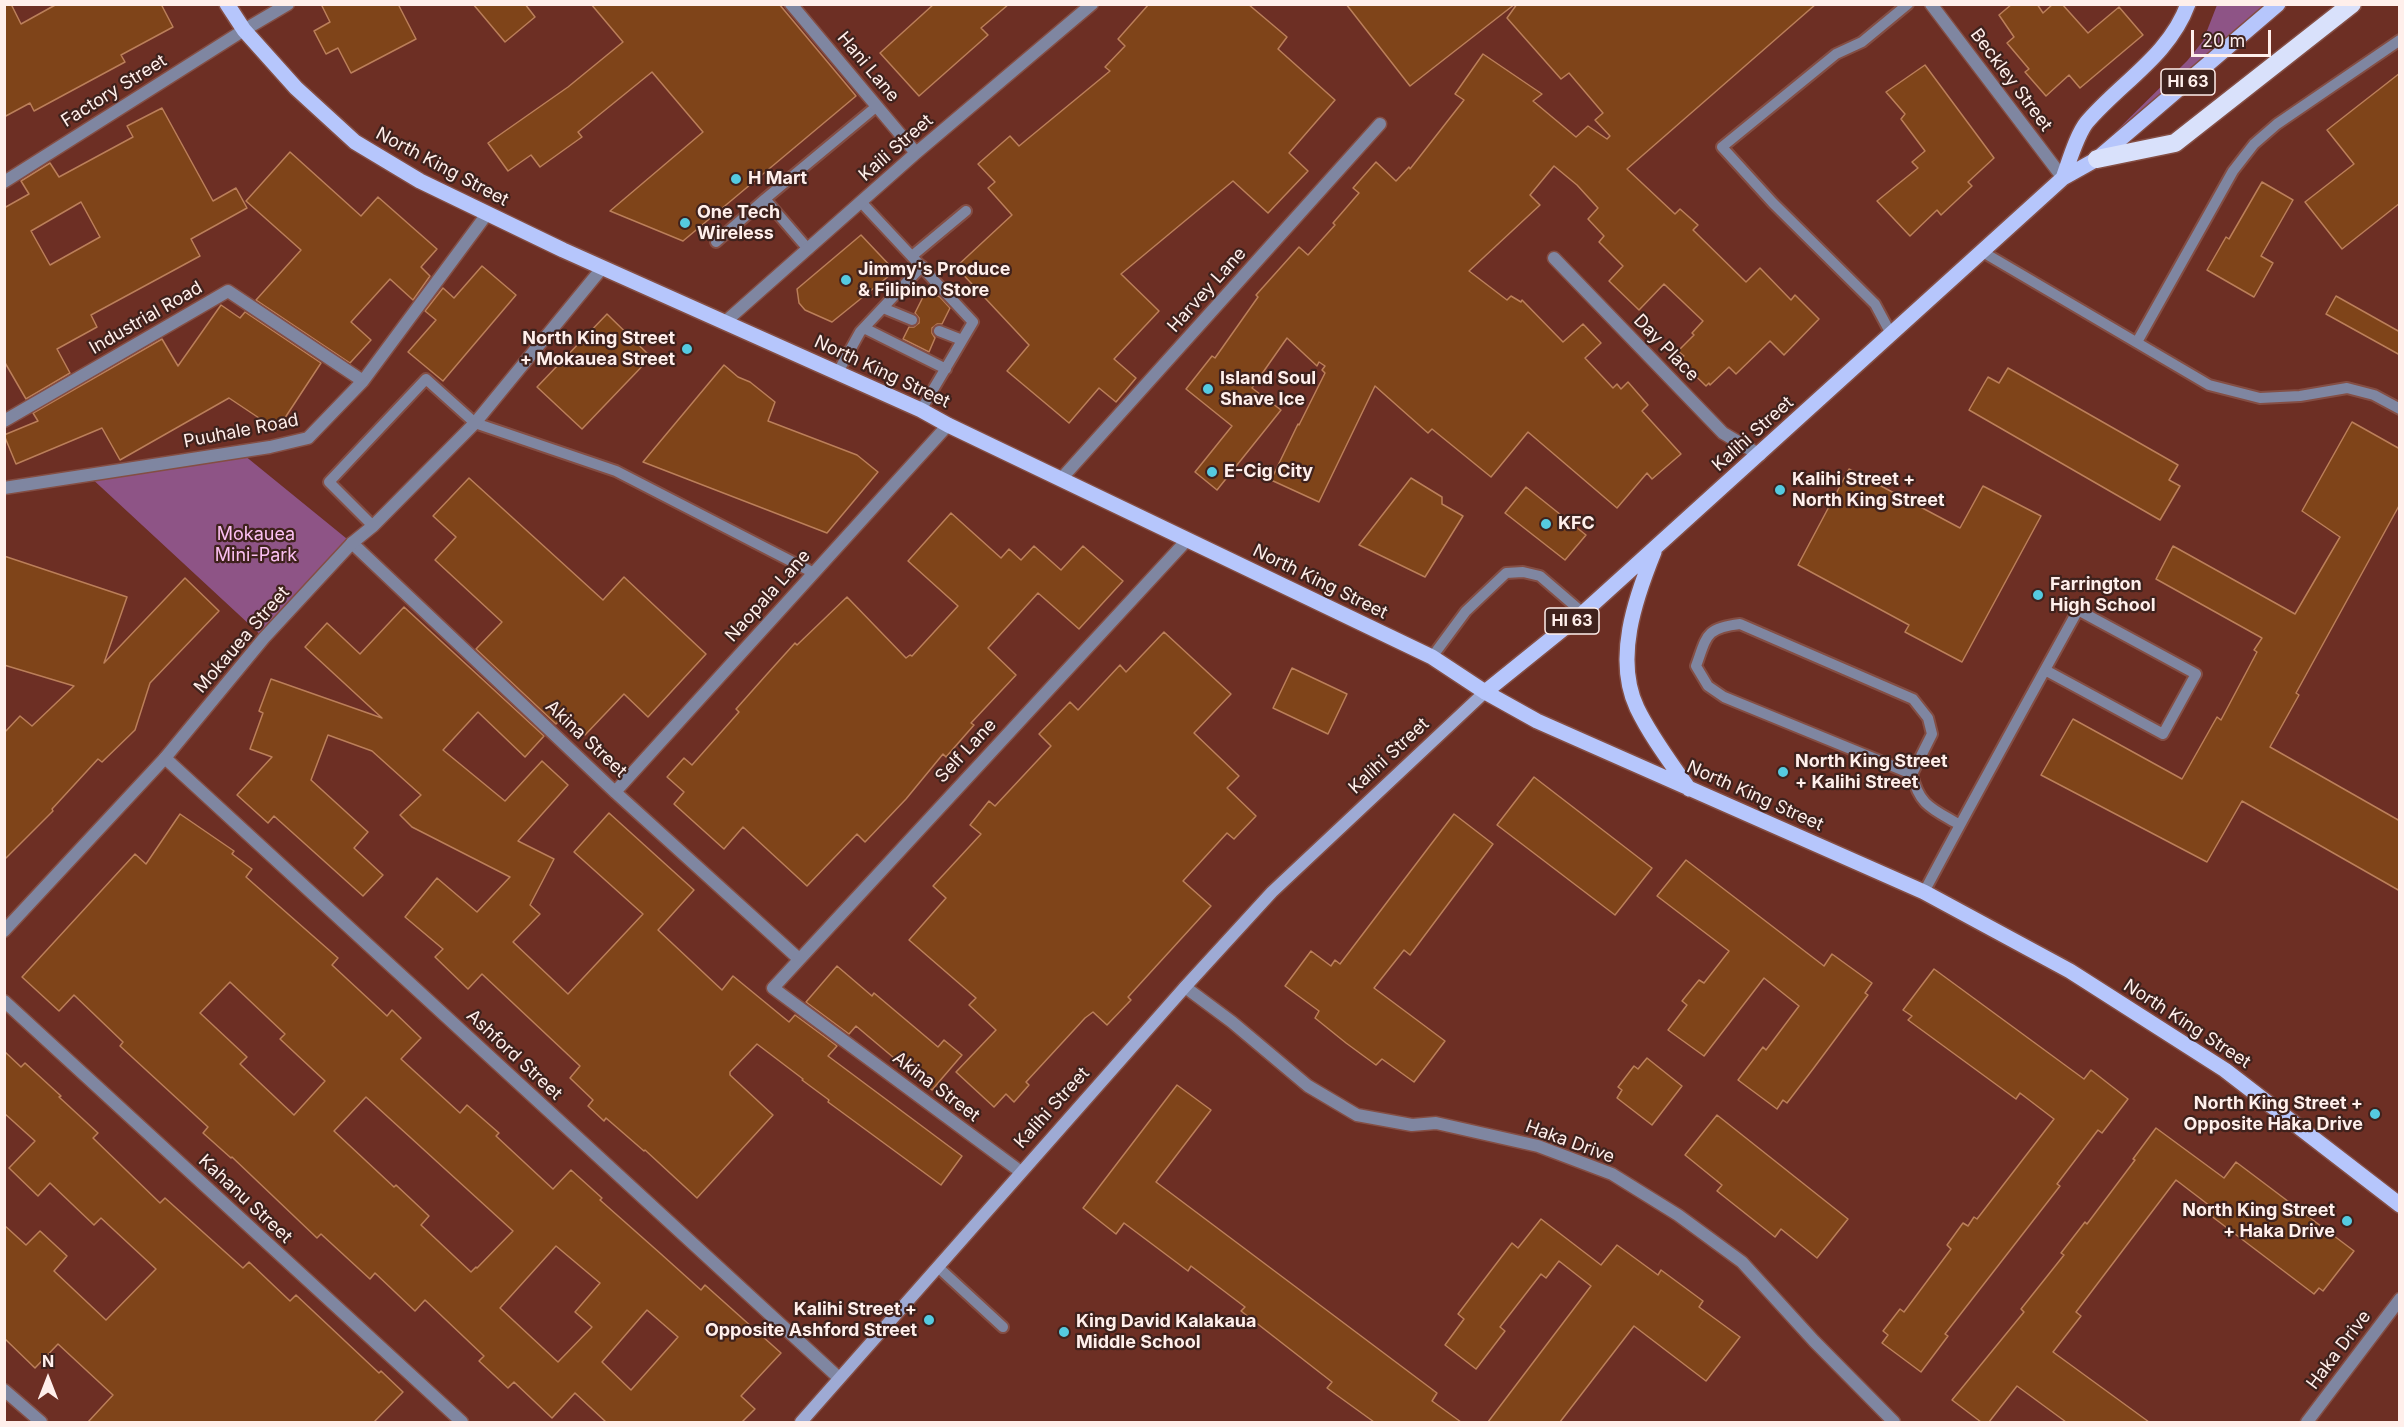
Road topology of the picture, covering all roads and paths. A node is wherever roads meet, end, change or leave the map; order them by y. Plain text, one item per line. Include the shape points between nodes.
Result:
1 (227, 4) edge
2 (288, 4) edge
3 (791, 4) edge
4 (1092, 4) edge
5 (1908, 4) edge
6 (1930, 4) edge
7 (2188, 4) edge
8 (2278, 4) edge
9 (2352, 4) edge
10 (244, 30) junction
11 (2400, 40) edge
12 (877, 106) junction
13 (1380, 124) dead end
14 (916, 153) junction
15 (2097, 159) junction
16 (2063, 177) junction
17 (4, 182) edge
18 (765, 199) junction
19 (861, 202) junction
20 (966, 211) dead end
21 (487, 214) junction
22 (716, 242) dead end
23 (808, 249) junction
24 (1981, 251) junction
25 (912, 256) junction
26 (1554, 258) dead end
27 (922, 266) junction
28 (603, 267) junction
29 (883, 308) junction
30 (912, 320) dead end
31 (725, 322) junction
32 (864, 328) junction
33 (939, 331) dead end
34 (1890, 332) junction
35 (962, 340) junction
36 (2137, 342) junction
37 (946, 369) junction
38 (838, 372) junction
39 (363, 381) junction
40 (2400, 409) edge
41 (921, 410) junction
42 (4, 421) edge
43 (475, 423) junction
44 (948, 425) junction
45 (1760, 455) junction
46 (1061, 479) junction
47 (5, 487) edge
48 (373, 525) junction
49 (1188, 539) junction
50 (352, 543) junction
51 (1656, 547) junction
52 (814, 573) junction
53 (1583, 613) junction
54 (1432, 657) junction
55 (2045, 670) junction
56 (1485, 692) junction
57 (165, 758) junction
58 (1911, 774) junction
59 (1689, 789) junction
60 (615, 792) junction
61 (1960, 825) junction
62 (1924, 892) junction
63 (4, 931) edge
64 (799, 958) junction
65 (1185, 987) junction
66 (773, 988) joint
67 (4, 1001) edge
68 (1021, 1172) junction
69 (2400, 1205) edge
70 (939, 1268) junction
71 (2400, 1299) edge
72 (1003, 1327) dead end
73 (839, 1378) junction
74 (4, 1390) edge
75 (41, 1422) edge
76 (462, 1422) edge
77 (801, 1422) edge
78 (1894, 1422) edge
79 (2307, 1422) edge

1 - 10 main road, North King Street
2 - 10 street, Factory Street
3 - 12 street, Hani Lane
4 - 14 street, Kaili Street
5 - 34 lane via 1862,42 1836,54 1722,147 1875,304
6 - 16 street, Beckley Street
7 - 16 main road, HI 63 via 2182,21 2154,59 2085,124
8 - 15 main road, HI 63
9 - 15 highway via 2175,143
10 - 17 street, Factory Street
10 - 21 main road, North King Street via 296,88 355,142 420,182
11 - 36 lane via 2254,144 2234,171
12 - 14 street, Hani Lane
12 - 18 lane
13 - 46 street, Harvey Lane
14 - 19 street, Kaili Street
15 - 16 main road, HI 63
16 - 24 main road, Kalihi Street / HI 63
18 - 22 lane
18 - 23 lane
19 - 23 street, Kaili Street
19 - 25 lane
20 - 25 lane
21 - 28 main road, North King Street
21 - 39 street, Puuhale Road
23 - 31 street, Kaili Street
24 - 34 main road, Kalihi Street / HI 63
24 - 36 lane
25 - 27 lane
26 - 45 street, Day Place via 1723,433
27 - 29 lane
27 - 35 lane via 973,322
28 - 31 main road, North King Street
28 - 43 street, Mokauea Street
29 - 30 lane
29 - 32 lane
31 - 38 main road, North King Street
32 - 37 lane
32 - 38 lane
33 - 35 lane
34 - 45 main road, Kalihi Street / HI 63
35 - 37 lane
36 - 40 lane via 2209,385 2242,395 2282,398 2348,388 2374,395
37 - 41 lane
38 - 41 main road, North King Street
39 - 42 street, Industrial Road via 228,291
39 - 47 street, Puuhale Road via 308,438
41 - 44 main road, North King Street
43 - 48 street, Mokauea Street
43 - 48 lane via 426,379 329,482
43 - 52 lane via 615,471
44 - 46 main road, North King Street
44 - 52 street, Naopala Lane
45 - 51 main road, Kalihi Street / HI 63
46 - 49 main road, North King Street
48 - 50 street, Mokauea Street
49 - 54 main road, North King Street
49 - 64 street, Self Lane
50 - 57 street, Mokauea Street via 264,638
50 - 60 street, Akina Street
51 - 53 main road, Kalihi Street / HI 63
51 - 59 main road via 1631,625 1628,680 1641,715
52 - 60 street, Naopala Lane
53 - 54 lane via 1540,576 1506,573 1466,611
53 - 56 main road, Kalihi Street / HI 63
54 - 56 main road, North King Street
55 - 55 lane via 2078,610 2196,674 2163,734
55 - 61 lane
56 - 59 main road, North King Street via 1537,721
56 - 65 main road, Kalihi Street / HI 63 via 1272,892
57 - 63 street, Mokauea Street
57 - 73 street, Ashford Street
58 - 58 lane via 1932,734 1928,718 1913,699 1740,624 1719,627 1706,636 1696,666 1708,686 1724,697
58 - 61 lane via 1916,792 1926,805
59 - 62 main road, North King Street
60 - 64 street, Akina Street
61 - 62 lane
62 - 69 main road, North King Street via 2070,971 2225,1070
64 - 66 street, Self Lane
65 - 68 main road, Kalihi Street / HI 63
65 - 78 street, Haka Drive via 1308,1086 1357,1115 1412,1125 1436,1123 1538,1146 1612,1174 1742,1262
66 - 68 street, Akina Street
67 - 76 street, Kahanu Street
68 - 70 main road, Kalihi Street / HI 63
70 - 72 lane
70 - 73 main road, Kalihi Street / HI 63
71 - 79 street, Haka Drive
73 - 77 main road, Kalihi Street / HI 63
74 - 75 street

